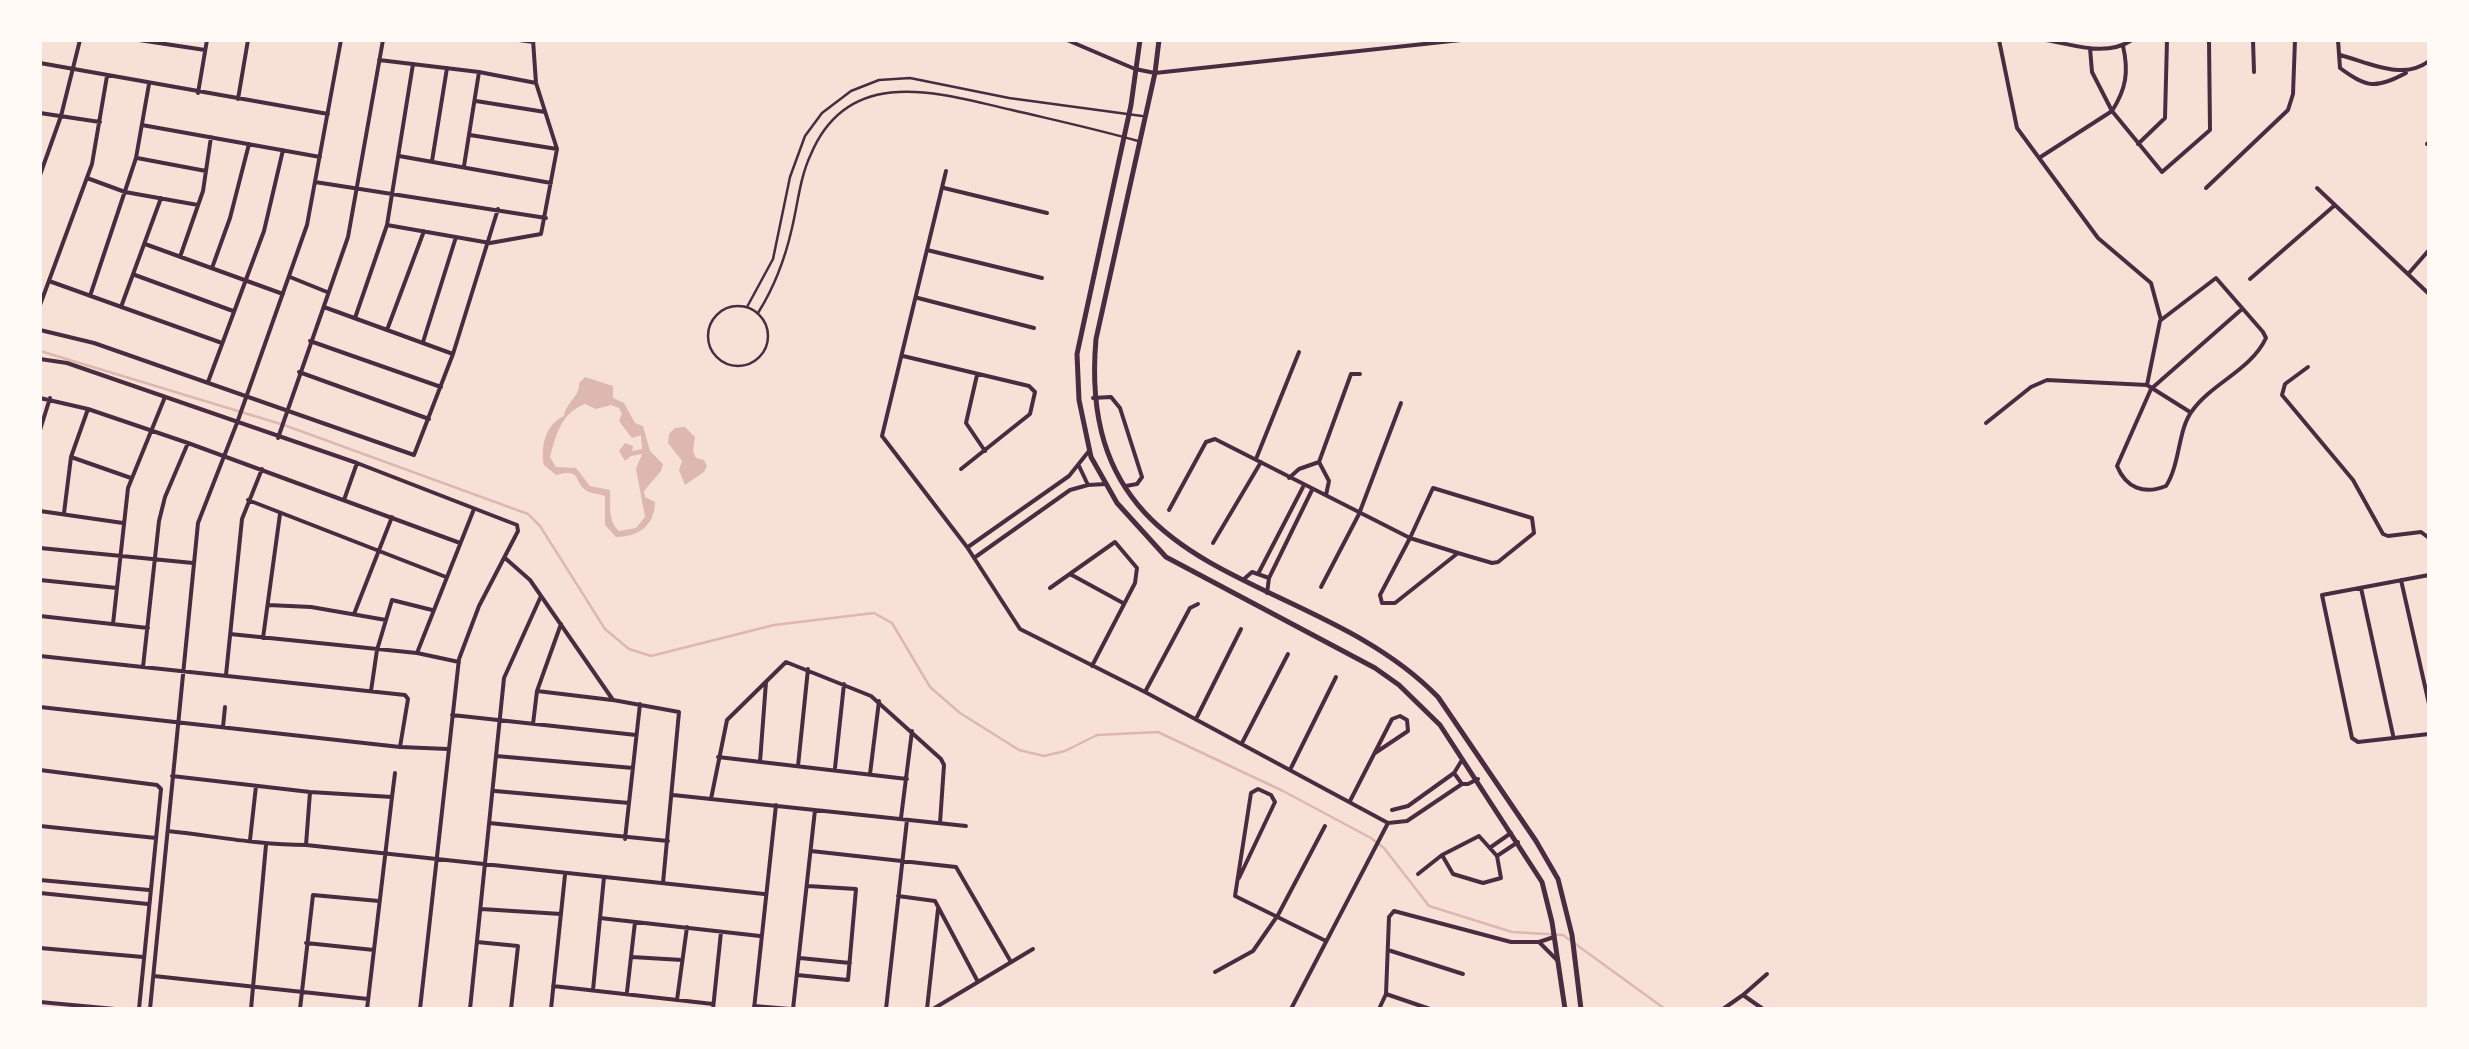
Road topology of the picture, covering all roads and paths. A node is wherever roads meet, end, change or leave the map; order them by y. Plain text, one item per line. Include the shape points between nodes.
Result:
1 (80, 40) edge
2 (139, 40) edge
3 (207, 40) edge
4 (248, 40) edge
5 (341, 40) edge
6 (383, 40) edge
7 (519, 40) edge
8 (1067, 40) edge
9 (1140, 40) edge
10 (1159, 40) edge
11 (1461, 40) edge
12 (2000, 40) edge
13 (2046, 40) edge
14 (2132, 40) edge
15 (2168, 40) edge
16 (2208, 40) edge
17 (2253, 40) edge
18 (2295, 40) edge
19 (2338, 40) edge
20 (533, 41) edge
21 (2122, 46) junction
22 (2090, 48) junction
23 (205, 50) junction
24 (2338, 54) junction
25 (379, 60) junction
26 (2429, 61) edge
27 (40, 63) edge
28 (413, 64) junction
29 (448, 68) junction
30 (1135, 69) junction
31 (73, 70) junction
32 (480, 72) junction
33 (2254, 72) dead end
34 (2406, 73) junction
35 (1155, 74) junction
36 (107, 76) junction
37 (149, 83) junction
38 (536, 84) junction
39 (198, 93) junction
40 (238, 100) junction
41 (476, 100) junction
42 (2112, 110) junction
43 (40, 112) edge
44 (545, 112) junction
45 (1128, 113) junction
46 (328, 114) junction
47 (61, 116) junction
48 (1145, 117) junction
49 (100, 122) junction
50 (142, 124) junction
51 (470, 135) junction
52 (211, 137) junction
53 (1124, 137) junction
54 (1140, 142) junction
55 (249, 144) junction
56 (2138, 144) junction
57 (557, 149) junction
58 (283, 150) junction
59 (320, 156) junction
60 (397, 156) junction
61 (43, 158) edge
62 (136, 158) junction
63 (2037, 159) junction
64 (432, 162) junction
65 (464, 169) junction
66 (206, 171) junction
67 (946, 171) dead end
68 (40, 175) edge
69 (87, 178) junction
70 (315, 182) junction
71 (552, 183) junction
72 (357, 188) junction
73 (943, 188) junction
74 (2206, 188) dead end
75 (2318, 188) dead end
76 (125, 192) junction
77 (392, 192) junction
78 (161, 198) junction
79 (198, 205) junction
80 (2335, 206) junction
81 (498, 209) junction
82 (1046, 213) dead end
83 (546, 218) junction
84 (387, 225) junction
85 (424, 232) junction
86 (456, 237) junction
87 (490, 243) junction
88 (145, 244) junction
89 (928, 250) junction
90 (2429, 250) edge
91 (180, 256) junction
92 (212, 268) junction
93 (133, 274) junction
94 (2408, 275) junction
95 (290, 277) junction
96 (1042, 278) dead end
97 (2250, 279) dead end
98 (49, 280) junction
99 (245, 280) junction
100 (329, 293) junction
101 (283, 294) junction
102 (2429, 294) edge
103 (90, 296) junction
104 (918, 298) junction
105 (40, 305) edge
106 (121, 307) junction
107 (324, 307) junction
108 (747, 307) junction
109 (2242, 309) junction
110 (234, 310) junction
111 (758, 313) junction
112 (355, 318) junction
113 (2161, 320) junction
114 (1034, 328) dead end
115 (40, 330) edge
116 (387, 330) junction
117 (310, 341) junction
118 (222, 343) junction
119 (423, 343) junction
120 (1299, 352) dead end
121 (453, 354) junction
122 (903, 356) junction
123 (40, 358) edge
124 (2308, 367) dead end
125 (298, 372) junction
126 (977, 374) junction
127 (1360, 374) dead end
128 (208, 382) junction
129 (441, 387) junction
130 (2148, 387) junction
131 (164, 397) junction
132 (40, 398) edge
133 (50, 398) junction
134 (1093, 398) junction
135 (245, 401) junction
136 (1401, 403) dead end
137 (88, 408) junction
138 (285, 410) junction
139 (2190, 412) junction
140 (429, 419) junction
141 (238, 420) junction
142 (1986, 423) dead end
143 (40, 430) edge
144 (151, 431) junction
145 (278, 438) junction
146 (188, 443) junction
147 (984, 451) junction
148 (1089, 451) junction
149 (224, 456) junction
150 (71, 457) junction
151 (1259, 460) junction
152 (1319, 462) junction
153 (357, 463) junction
154 (1079, 466) junction
155 (262, 469) junction
156 (961, 469) dead end
157 (131, 478) junction
158 (1289, 478) junction
159 (1106, 484) junction
160 (1088, 485) junction
161 (1125, 486) junction
162 (1304, 486) junction
163 (1312, 490) junction
164 (1326, 496) junction
165 (248, 500) junction
166 (344, 500) junction
167 (474, 510) junction
168 (1169, 510) dead end
169 (40, 511) edge
170 (280, 512) junction
171 (64, 514) junction
172 (1359, 514) junction
173 (392, 517) junction
174 (123, 523) junction
175 (1410, 538) junction
176 (2429, 538) edge
177 (460, 542) junction
178 (1213, 543) dead end
179 (40, 548) edge
180 (967, 548) junction
181 (378, 550) junction
182 (1458, 553) junction
183 (120, 557) junction
184 (154, 558) junction
185 (506, 558) junction
186 (974, 558) junction
187 (1202, 559) junction
188 (193, 563) junction
189 (1258, 572) junction
190 (1070, 574) junction
191 (1194, 574) junction
192 (2429, 575) edge
193 (446, 577) junction
194 (1269, 578) junction
195 (40, 580) edge
196 (2401, 580) junction
197 (1242, 581) junction
198 (1321, 587) dead end
199 (116, 588) junction
200 (1050, 588) dead end
201 (2361, 588) junction
202 (1267, 593) junction
203 (541, 596) junction
204 (1123, 603) junction
205 (1198, 604) dead end
206 (268, 605) junction
207 (432, 610) junction
208 (354, 614) junction
209 (40, 616) edge
210 (386, 620) junction
211 (113, 624) junction
212 (561, 624) junction
213 (148, 628) junction
214 (1241, 629) dead end
215 (230, 634) junction
216 (263, 638) junction
217 (377, 650) junction
218 (417, 653) junction
219 (1288, 654) dead end
220 (40, 656) edge
221 (459, 662) junction
222 (1092, 666) junction
223 (144, 667) junction
224 (808, 669) junction
225 (185, 671) junction
226 (226, 675) junction
227 (1336, 678) dead end
228 (766, 682) junction
229 (844, 684) junction
230 (370, 690) junction
231 (537, 691) junction
232 (1145, 692) junction
233 (613, 700) junction
234 (879, 701) junction
235 (640, 702) junction
236 (2429, 704) edge
237 (40, 707) edge
238 (225, 707) dead end
239 (452, 716) junction
240 (500, 720) junction
241 (1196, 720) junction
242 (180, 722) junction
243 (533, 724) junction
244 (223, 727) junction
245 (912, 732) junction
246 (2429, 734) edge
247 (636, 735) junction
248 (2394, 736) junction
249 (1242, 744) junction
250 (400, 747) junction
251 (448, 749) junction
252 (1375, 753) junction
253 (496, 756) junction
254 (718, 757) junction
255 (1464, 759) junction
256 (760, 762) junction
257 (798, 766) junction
258 (634, 768) junction
259 (40, 770) edge
260 (834, 770) junction
261 (1290, 770) junction
262 (395, 773) dead end
263 (1454, 773) junction
264 (870, 774) junction
265 (172, 776) junction
266 (907, 779) junction
267 (1478, 779) junction
268 (1462, 784) junction
269 (256, 786) junction
270 (493, 790) junction
271 (310, 792) junction
272 (671, 794) junction
273 (392, 797) junction
274 (711, 799) junction
275 (1349, 802) junction
276 (629, 803) junction
277 (776, 805) junction
278 (1408, 806) junction
279 (815, 809) junction
280 (1392, 810) dead end
281 (1415, 817) junction
282 (904, 819) junction
283 (940, 822) junction
284 (488, 823) junction
285 (1388, 824) junction
286 (40, 826) edge
287 (966, 826) dead end
288 (1325, 826) dead end
289 (167, 830) junction
290 (1512, 832) junction
291 (156, 838) junction
292 (625, 838) junction
293 (250, 840) junction
294 (668, 841) junction
295 (1518, 842) junction
296 (266, 845) junction
297 (306, 846) junction
298 (1490, 848) junction
299 (811, 851) junction
300 (387, 854) junction
301 (1442, 855) junction
302 (1497, 856) junction
303 (439, 860) junction
304 (902, 861) junction
305 (484, 865) junction
306 (565, 873) junction
307 (1418, 874) dead end
308 (604, 877) junction
309 (1239, 878) junction
310 (40, 880) edge
311 (663, 883) junction
312 (808, 886) junction
313 (149, 890) junction
314 (40, 893) edge
315 (764, 894) junction
316 (898, 896) junction
317 (380, 900) junction
318 (148, 904) junction
319 (938, 907) junction
320 (480, 908) junction
321 (561, 914) junction
322 (1278, 916) junction
323 (600, 918) junction
324 (635, 922) junction
325 (687, 928) junction
326 (721, 932) junction
327 (760, 936) junction
328 (1554, 936) junction
329 (1326, 941) junction
330 (476, 942) junction
331 (1539, 942) junction
332 (306, 943) junction
333 (40, 948) edge
334 (1033, 949) dead end
335 (374, 950) junction
336 (1388, 950) junction
337 (143, 957) junction
338 (631, 957) junction
339 (798, 958) junction
340 (682, 960) junction
341 (1557, 961) junction
342 (1011, 962) junction
343 (850, 963) junction
344 (1214, 972) dead end
345 (1463, 974) dead end
346 (1766, 974) dead end
347 (797, 975) junction
348 (154, 976) junction
349 (978, 982) junction
350 (552, 986) junction
351 (253, 988) junction
352 (593, 990) junction
353 (302, 992) junction
354 (627, 994) junction
355 (1386, 994) junction
356 (1743, 995) junction
357 (368, 999) junction
358 (678, 1000) junction
359 (40, 1002) edge
360 (713, 1006) edge
361 (754, 1007) edge
362 (115, 1009) edge
363 (139, 1009) edge
364 (150, 1009) edge
365 (251, 1009) edge
366 (300, 1009) edge
367 (367, 1009) edge
368 (420, 1009) edge
369 (470, 1009) edge
370 (511, 1009) edge
371 (550, 1009) edge
372 (792, 1009) edge
373 (886, 1009) edge
374 (930, 1009) edge
375 (1291, 1009) edge
376 (1379, 1009) edge
377 (1430, 1009) edge
378 (1565, 1009) edge
379 (1581, 1009) edge
380 (1723, 1009) edge
381 (1763, 1009) edge

1 - 31 street
2 - 23 street
3 - 23 street
4 - 40 street
5 - 46 street
6 - 25 street
7 - 20 street
8 - 30 street
9 - 30 street
10 - 35 street
11 - 35 street
12 - 63 street via 2014,119
13 - 22 street
14 - 21 street
15 - 56 street via 2165,118
16 - 56 street via 2207,134 2162,172
17 - 33 street
18 - 74 street via 2288,110
19 - 24 street
20 - 38 street
21 - 22 street
21 - 42 street via 2127,74
22 - 42 street via 2092,72
23 - 39 street
24 - 34 street
24 - 34 street via 2341,70 2370,86
25 - 28 street
25 - 72 street
26 - 34 street
27 - 31 street
28 - 29 street
28 - 60 street
29 - 32 street
29 - 64 street
30 - 35 street
30 - 45 street
31 - 36 street
31 - 47 street
32 - 38 street
32 - 41 street
35 - 48 street
36 - 37 street
36 - 49 street
37 - 39 street
37 - 50 street
38 - 44 street
39 - 40 street
40 - 46 street
41 - 44 street
41 - 51 street
42 - 56 street
42 - 63 street
43 - 47 street
44 - 57 street
45 - 48 lane
45 - 53 street
45 - 108 lane via 910,78 851,91 806,136 772,258
46 - 59 street
47 - 49 street
47 - 61 street
48 - 54 street
49 - 69 street
50 - 52 street
50 - 62 street
51 - 57 street
51 - 65 street
52 - 55 street
52 - 66 street
53 - 54 lane
53 - 111 lane via 937,93 884,92 859,101 837,116 812,150 781,270
53 - 148 street via 1077,354
54 - 134 street via 1104,288
55 - 58 street
55 - 92 street
57 - 71 street
58 - 59 street
58 - 99 street
59 - 70 street
60 - 64 street
60 - 77 street
61 - 68 street
62 - 66 street
62 - 76 street
63 - 113 street via 2098,238 2150,283
64 - 65 street
65 - 71 street
66 - 79 street
67 - 73 street
69 - 76 street
69 - 98 street
70 - 72 street
70 - 95 street
71 - 83 street
72 - 77 street
72 - 100 street
73 - 82 street
73 - 89 street
75 - 80 street
76 - 78 street
76 - 103 street
77 - 81 street
77 - 84 street
78 - 79 street
78 - 88 street
79 - 91 street
80 - 94 street
80 - 97 street
81 - 83 street
81 - 87 street
83 - 87 street via 539,235
84 - 85 street
84 - 112 street
85 - 86 street
85 - 116 street
86 - 87 street
86 - 119 street
87 - 121 street
88 - 91 street
88 - 93 street
89 - 96 street
89 - 104 street
90 - 94 street
91 - 92 street
92 - 99 street
93 - 106 street
93 - 110 street
94 - 102 street
95 - 100 street
95 - 101 street
98 - 103 street
98 - 105 street
99 - 101 street
99 - 110 street
100 - 107 street
101 - 135 street
103 - 106 street
104 - 114 street
104 - 122 street
106 - 118 street
107 - 112 street
107 - 117 street
108 - 111 lane
108 - 111 lane via 729,307 708,331 711,351 728,365 748,365 765,351 768,331
109 - 113 street via 2215,278
109 - 130 street
109 - 139 street via 2265,342
110 - 118 street
112 - 116 street
113 - 130 street
115 - 128 street
116 - 119 street
117 - 125 street
117 - 129 street
118 - 128 street
119 - 121 street
120 - 151 street
121 - 129 street
122 - 126 street
122 - 180 street via 882,436
123 - 131 street
124 - 176 street via 2284,384 2282,395 2349,474 2382,534 2421,532
125 - 138 street
125 - 140 street
126 - 147 street via 966,423
126 - 147 street via 1034,392 1030,414
127 - 152 street via 1351,374
128 - 135 street
129 - 140 street
130 - 139 street
130 - 139 street via 2117,466 2130,485 2148,491 2166,486
130 - 142 street via 2046,380
131 - 141 street
131 - 144 street
132 - 133 street
133 - 137 street
133 - 143 street
134 - 161 street
134 - 161 street via 1111,397 1120,408 1142,477
135 - 138 street
135 - 141 street
136 - 172 street
137 - 144 street
137 - 150 street
138 - 140 street via 414,454
138 - 145 street
141 - 145 street
141 - 149 street
144 - 146 street
144 - 157 street
145 - 153 street
146 - 149 street
146 - 184 street via 165,497
147 - 156 street
148 - 154 street
148 - 159 street
149 - 155 street
149 - 188 street via 198,522
150 - 157 street
150 - 171 street
151 - 158 street
151 - 168 street via 1215,439 1206,442
151 - 178 street
152 - 158 street
152 - 164 street via 1329,481
153 - 166 street
153 - 167 street
154 - 160 street
154 - 180 street
155 - 165 street
155 - 166 street
157 - 174 street
158 - 162 street
159 - 160 street
159 - 191 street via 1144,536
160 - 186 street via 1070,490
161 - 187 street via 1171,538
162 - 163 street
162 - 189 street
163 - 164 street
163 - 194 street
164 - 172 street
165 - 170 street
165 - 215 street
166 - 173 street
167 - 177 street
167 - 185 street via 517,525
169 - 171 street
170 - 181 street
170 - 206 street
171 - 174 street
172 - 175 street
172 - 198 street
173 - 177 street
173 - 181 street
174 - 183 street
175 - 182 street
175 - 182 street via 1380,595 1382,603 1396,603
175 - 182 street via 1433,488 1532,518 1534,533 1498,562
177 - 193 street
179 - 183 street
180 - 186 street
181 - 193 street
181 - 208 street
183 - 184 street
183 - 199 street
184 - 188 street
184 - 213 street
185 - 203 street
185 - 221 street
186 - 222 street via 1020,629
187 - 191 street
187 - 197 street
188 - 225 street
189 - 194 street
189 - 197 street
190 - 200 street
190 - 204 street
190 - 204 street via 1117,542 1138,573
191 - 255 street via 1375,668 1427,710
192 - 196 street
193 - 207 street
194 - 202 street
195 - 199 street
196 - 201 street
196 - 236 street
197 - 202 street
199 - 211 street
201 - 248 street
201 - 248 street via 2322,596 2349,732 2358,742
202 - 379 street via 1387,655 1438,697 1551,865 1566,901
203 - 212 street
203 - 240 street via 504,678
204 - 222 street
205 - 232 street
206 - 208 street
206 - 216 street
207 - 210 street via 394,599
207 - 218 street
208 - 210 street
209 - 211 street
210 - 217 street
211 - 213 street
212 - 231 street
212 - 233 street
213 - 223 street
214 - 241 street
215 - 216 street
215 - 226 street
216 - 217 street
217 - 218 street
217 - 230 street
218 - 221 street
219 - 249 street
220 - 223 street
221 - 239 street
222 - 232 street
223 - 225 street
224 - 228 street via 786,662
224 - 229 street
224 - 257 street
225 - 226 street
225 - 242 street
226 - 230 street
227 - 261 street
228 - 254 street via 727,720
228 - 256 street
229 - 234 street
229 - 260 street
230 - 250 street via 407,697
231 - 233 street
231 - 243 street
232 - 241 street
233 - 235 street
234 - 245 street
234 - 264 street
235 - 247 street
235 - 272 street via 679,712
237 - 242 street
238 - 244 street
239 - 240 street
239 - 251 street
240 - 243 street
240 - 253 street
241 - 249 street
242 - 244 street
242 - 265 street
243 - 247 street
244 - 250 street
245 - 266 street
245 - 283 street via 944,766
246 - 248 street
247 - 258 street
249 - 261 street
250 - 251 street
251 - 303 street
252 - 252 street via 1408,732 1407,720 1392,720
252 - 275 street
253 - 258 street
253 - 270 street
254 - 256 street
254 - 274 street
255 - 263 street
255 - 267 street
256 - 257 street
257 - 260 street
258 - 276 street
259 - 291 street via 160,787
260 - 264 street
261 - 275 street
262 - 273 street
263 - 268 street
263 - 278 street
264 - 266 street
265 - 269 street
265 - 289 street
266 - 282 street
267 - 268 street
267 - 290 street
268 - 281 street
269 - 271 street
269 - 293 street
270 - 276 street
270 - 284 street
271 - 273 street
271 - 297 street
272 - 274 street
272 - 294 street
273 - 300 street
274 - 277 street
275 - 285 street
276 - 292 street
277 - 279 street
277 - 315 street
278 - 280 street
278 - 281 street
279 - 282 street
279 - 299 street
281 - 285 street
282 - 283 street
282 - 304 street
283 - 287 street
284 - 292 street
284 - 305 street
285 - 329 street
286 - 291 street
288 - 322 street
289 - 293 street
289 - 348 street
290 - 295 street
290 - 298 street
291 - 313 street
292 - 294 street
293 - 296 street
294 - 311 street
295 - 302 street
295 - 328 street via 1542,882
296 - 297 street
296 - 351 street
297 - 300 street
298 - 301 street via 1476,836
298 - 302 street
299 - 304 street
299 - 312 street
300 - 303 street
300 - 317 street
301 - 302 street via 1453,874 1483,884 1501,878
301 - 307 street
303 - 305 street
303 - 368 street
304 - 316 street
304 - 342 street via 959,869
305 - 306 street
305 - 320 street
306 - 308 street
306 - 321 street
308 - 311 street
308 - 323 street
309 - 309 street via 1274,802 1258,789 1251,793
309 - 322 street via 1235,896
310 - 313 street
311 - 315 street
312 - 339 street
312 - 343 street via 856,889
313 - 318 street
314 - 318 street
315 - 327 street
316 - 319 street
316 - 373 street
317 - 332 street via 312,895
317 - 335 street
318 - 337 street
319 - 349 street
319 - 374 street
320 - 321 street
320 - 330 street
321 - 350 street
322 - 329 street
322 - 344 street via 1253,952
323 - 324 street
323 - 352 street
324 - 325 street
324 - 338 street
325 - 326 street
325 - 340 street
326 - 327 street
326 - 360 street
327 - 361 street
328 - 331 street
328 - 341 street
329 - 375 street
330 - 369 street
330 - 370 street via 518,946
331 - 336 street via 1511,942 1400,910 1389,917
331 - 341 street
332 - 335 street
332 - 353 street
333 - 337 street
334 - 342 street
335 - 357 street
336 - 345 street
336 - 355 street
337 - 363 street
338 - 340 street
338 - 354 street
339 - 343 street
339 - 347 street
340 - 358 street
341 - 378 street
342 - 349 street
343 - 347 street via 848,980
346 - 356 street
347 - 372 street
348 - 351 street
348 - 364 street
349 - 374 street
350 - 352 street
350 - 371 street
351 - 353 street
351 - 365 street
352 - 354 street
353 - 357 street
353 - 366 street
354 - 358 street
355 - 376 street
355 - 377 street
356 - 380 street
356 - 381 street
357 - 367 street
358 - 360 street
359 - 362 street
361 - 372 street

